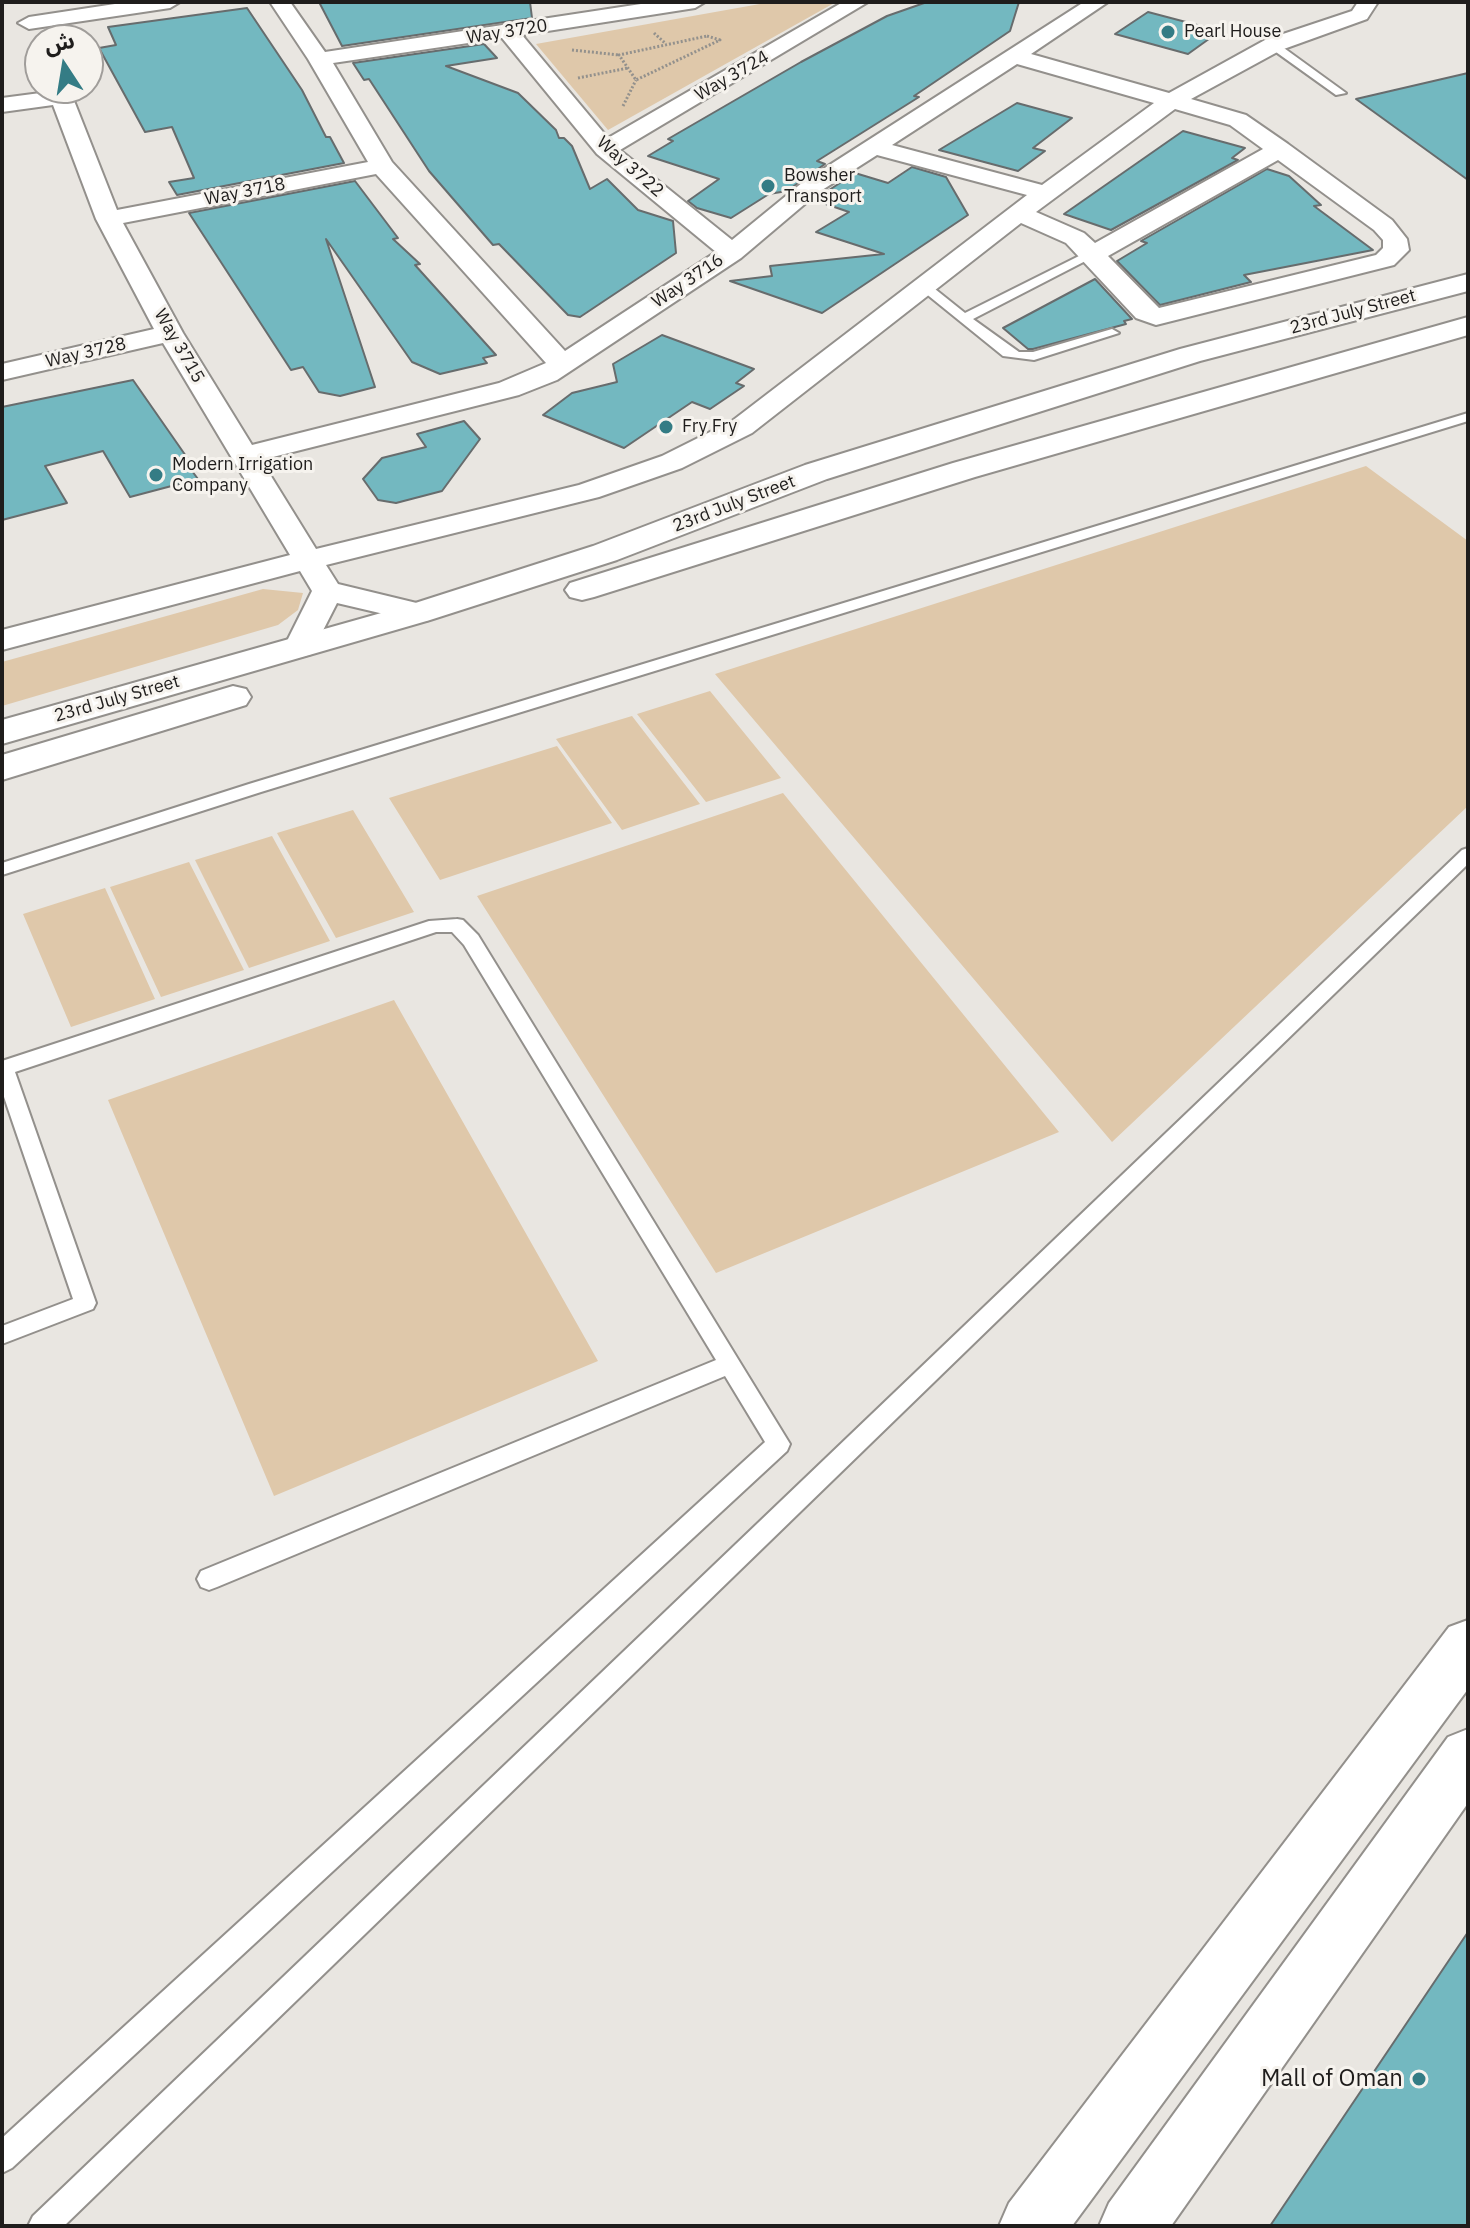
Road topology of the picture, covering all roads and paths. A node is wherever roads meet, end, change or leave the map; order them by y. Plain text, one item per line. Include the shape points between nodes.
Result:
1 (20, 2) edge
2 (170, 2) edge
3 (280, 2) edge
4 (695, 2) edge
5 (858, 2) edge
6 (1368, 2) edge
7 (1086, 4) edge
8 (29, 23) joint
9 (649, 29) dead end
10 (509, 33) junction
11 (666, 44) junction
12 (1273, 45) junction
13 (572, 50) dead end
14 (619, 55) junction
15 (1013, 56) junction
16 (319, 59) junction
17 (628, 68) junction
18 (575, 79) dead end
19 (636, 80) junction
20 (1340, 93) dead end
21 (24, 100) edge
22 (1173, 100) junction
23 (64, 104) edge
24 (2, 105) edge
25 (623, 106) dead end
26 (874, 147) junction
27 (605, 149) junction
28 (1280, 149) junction
29 (382, 166) junction
30 (1046, 193) junction
31 (1019, 213) junction
32 (108, 219) junction
33 (732, 253) junction
34 (1093, 254) junction
35 (1468, 266) edge
36 (1468, 282) edge
37 (925, 288) junction
38 (1468, 312) edge
39 (964, 319) junction
40 (1468, 326) edge
41 (170, 333) junction
42 (1112, 333) dead end
43 (1468, 343) edge
44 (1190, 355) junction
45 (563, 365) junction
46 (2, 372) edge
47 (1468, 417) edge
48 (245, 455) junction
49 (964, 470) junction
50 (307, 559) junction
51 (327, 591) junction
52 (418, 613) junction
53 (2, 640) edge
54 (300, 647) junction
55 (2, 732) edge
56 (2, 768) edge
57 (1468, 854) edge
58 (2, 869) edge
59 (3, 1069) edge
60 (2, 1335) edge
61 (730, 1364) junction
62 (209, 1579) dead end
63 (1468, 1645) edge
64 (1468, 1756) edge
65 (2, 2158) edge
66 (43, 2226) edge
67 (1032, 2226) edge
68 (1132, 2226) edge

1 - 8 street
2 - 8 street
3 - 16 street
4 - 10 street, Way 3720
5 - 27 street, Way 3724
6 - 12 street via 1360,15
7 - 15 street, Way 3716
9 - 11 path
10 - 16 street, Way 3720
10 - 27 street, Way 3722
11 - 14 path
11 - 19 path via 707,36 720,40
12 - 20 lane
12 - 22 street
13 - 14 path
14 - 17 path
15 - 22 street
15 - 26 street, Way 3716
16 - 29 street
17 - 18 path
17 - 19 path
19 - 25 path
21 - 24 street
22 - 28 street via 1238,120
22 - 30 street
23 - 32 street, Way 3715
26 - 30 street
26 - 33 street, Way 3716 via 811,187
27 - 33 street, Way 3722
28 - 34 street
28 - 34 street via 1383,225 1395,239 1396,250 1385,260 1156,317 1145,312
29 - 32 street, Way 3718
29 - 45 street
30 - 31 street
31 - 34 street via 1075,238
31 - 37 street
32 - 41 street, Way 3715
33 - 45 street, Way 3716
34 - 39 lane
35 - 44 main road via 1305,311
36 - 44 main road, 23rd July Street
37 - 39 lane
37 - 50 street via 742,427 672,462 589,491
38 - 49 main road via 1203,390
39 - 42 lane via 1019,356
40 - 49 main road, 23rd July Street
41 - 46 street, Way 3728
41 - 48 street, Way 3715
43 - 49 main road
44 - 52 main road, 23rd July Street via 816,472 605,553
45 - 48 street, Way 3716 via 509,389
47 - 58 lane
48 - 50 street, Way 3715
49 - 56 main road, 23rd July Street
50 - 51 street, Way 3715
50 - 53 street
51 - 52 street
51 - 54 street
52 - 54 main road, 23rd July Street
54 - 55 main road, 23rd July Street
57 - 66 lane
59 - 60 lane via 85,1303
59 - 61 lane via 435,926 457,925
61 - 62 lane
61 - 65 lane via 779,1444
63 - 67 main road
64 - 68 main road

